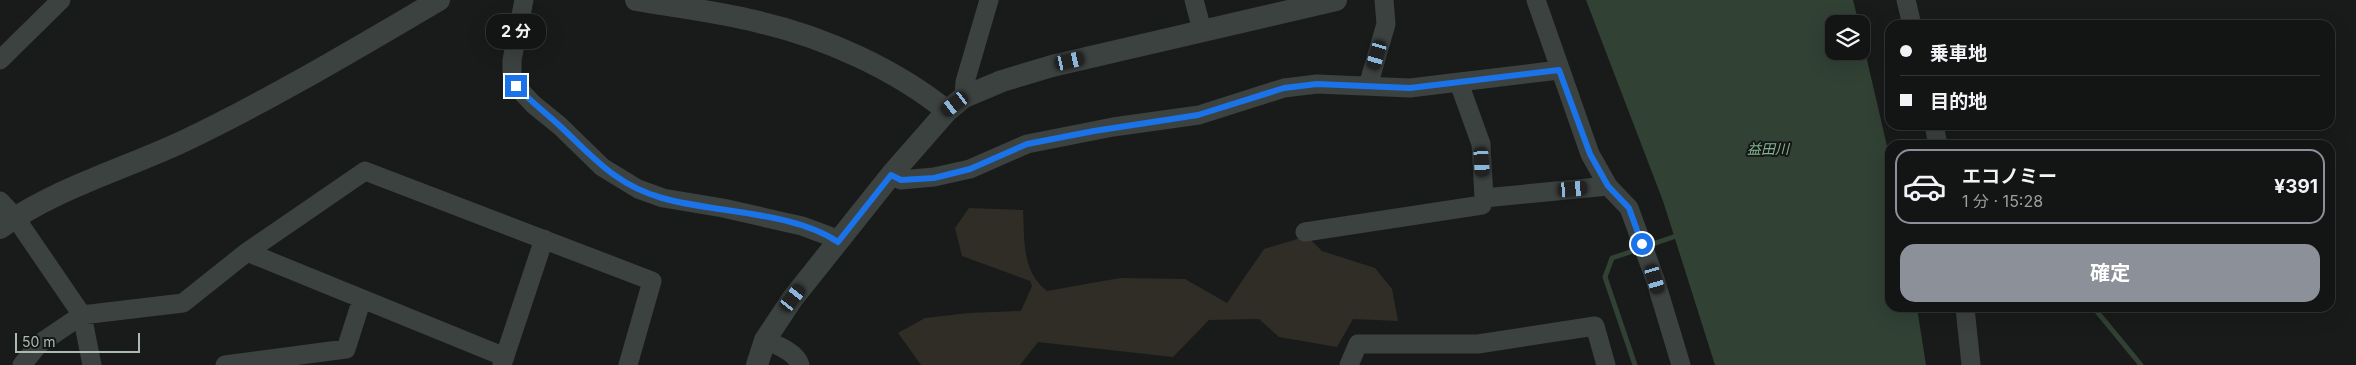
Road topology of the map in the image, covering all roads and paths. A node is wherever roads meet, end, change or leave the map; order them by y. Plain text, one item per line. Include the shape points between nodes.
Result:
1 (61, 0) edge
2 (439, 0) edge
3 (524, 0) edge
4 (636, 0) edge
5 (989, 0) edge
6 (1194, 0) edge
7 (1336, 0) edge
8 (1384, 0) edge
9 (1536, 0) edge
10 (1906, 0) edge
11 (1313, 3) edge
12 (1911, 20) edge
13 (1202, 30) junction
14 (0, 60) edge
15 (1559, 70) junction
16 (1459, 83) junction
17 (1368, 86) junction
18 (955, 104) junction
19 (891, 175) junction
20 (1608, 186) junction
21 (1484, 198) junction
22 (5, 216) edge
23 (1305, 232) dead end
24 (544, 239) junction
25 (838, 242) junction
26 (247, 252) junction
27 (362, 299) junction
28 (1965, 312) edge
29 (82, 315) junction
30 (765, 340) junction
31 (503, 361) edge
32 (22, 365) edge
33 (92, 365) edge
34 (224, 365) edge
35 (628, 365) edge
36 (757, 365) edge
37 (800, 365) edge
38 (1349, 365) edge
39 (1606, 365) edge
40 (1681, 365) edge
41 (1971, 365) edge

1 - 14 street
2 - 22 street via 249,110
3 - 25 street via 512,60 516,86 602,167 638,189 663,198 802,226
4 - 18 street via 759,22 816,38 870,63 932,98
5 - 18 street via 965,82
6 - 13 street
7 - 11 street
8 - 17 street via 1386,24
9 - 15 street
10 - 12 street
11 - 13 street
13 - 18 street via 1052,66 1002,81
15 - 16 street
15 - 20 street via 1590,154
16 - 17 street via 1410,88
16 - 21 street via 1481,144
17 - 19 street via 1317,84 1284,88 1198,115 1027,144 970,169 934,178 901,180
18 - 19 street
19 - 25 street
20 - 21 street
20 - 40 street via 1629,208
21 - 23 street via 1482,205
22 - 29 street
24 - 26 street via 365,171
24 - 31 street
24 - 35 street via 652,281
25 - 30 street via 793,298
26 - 27 street
26 - 29 street via 183,303
27 - 31 street
27 - 34 street via 346,349
28 - 41 street
29 - 32 street via 39,344
29 - 33 street
30 - 36 street
30 - 37 street via 780,346
38 - 39 street via 1358,344 1478,344 1595,326

